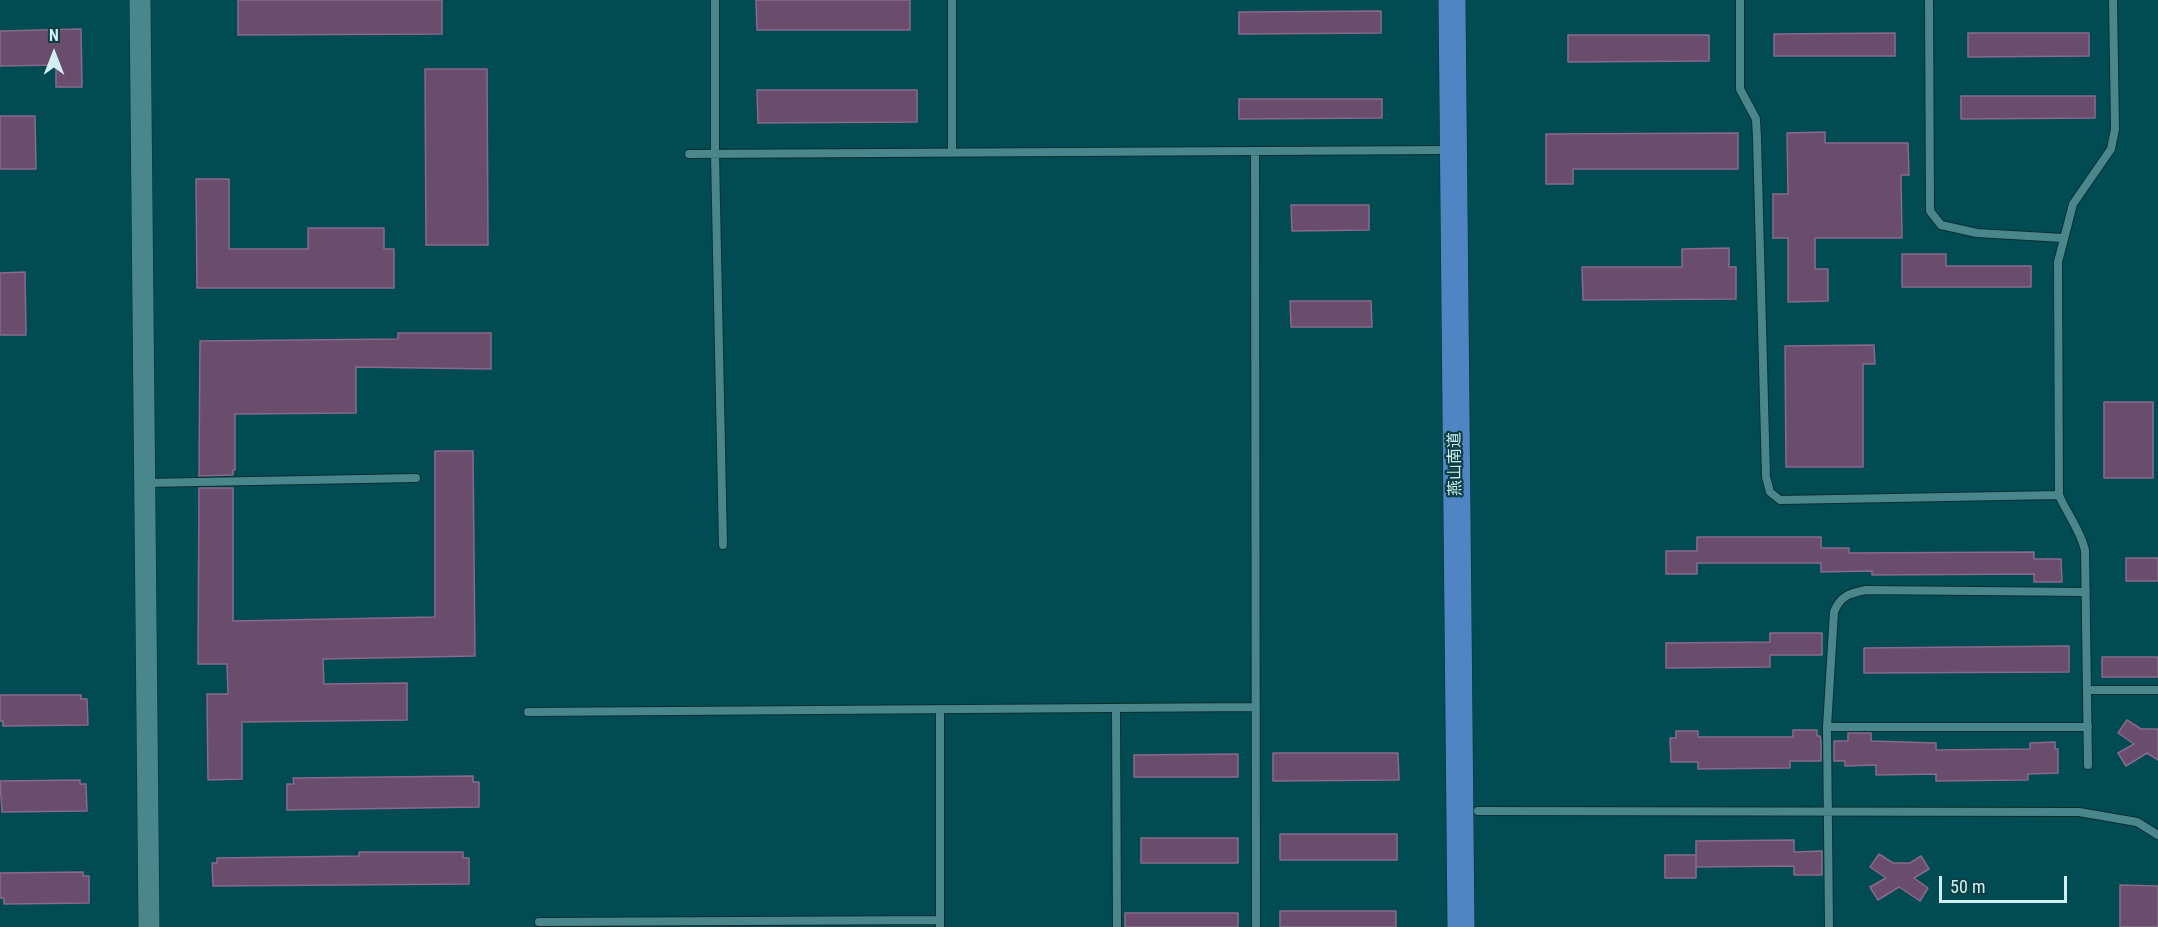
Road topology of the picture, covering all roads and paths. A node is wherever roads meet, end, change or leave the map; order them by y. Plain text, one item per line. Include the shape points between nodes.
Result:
1 (140, 0) edge
2 (715, 0) edge
3 (952, 0) edge
4 (1452, 0) edge
5 (1471, 0) edge
6 (1740, 0) edge
7 (1929, 0) edge
8 (2113, 0) edge
9 (1453, 150) junction
10 (1255, 151) junction
11 (952, 153) junction
12 (689, 154) dead end
13 (715, 154) junction
14 (2063, 238) junction
15 (416, 478) dead end
16 (145, 483) junction
17 (2059, 495) junction
18 (723, 545) dead end
19 (2086, 592) junction
20 (2087, 690) junction
21 (2158, 690) edge
22 (1255, 707) junction
23 (1116, 709) junction
24 (940, 711) junction
25 (528, 712) dead end
26 (1827, 727) junction
27 (2088, 727) junction
28 (2088, 765) dead end
29 (1478, 811) junction
30 (1829, 812) junction
31 (2158, 835) edge
32 (539, 922) dead end
33 (940, 923) edge
34 (149, 927) edge
35 (1117, 927) edge
36 (1256, 927) edge
37 (1461, 927) edge
38 (1479, 927) edge
39 (1829, 927) edge

1 - 16 street
2 - 13 lane
3 - 11 lane
4 - 9 main road, 燕山南道
5 - 29 main road, 燕山南道
6 - 17 lane via 1740,89 1756,119 1766,477 1770,492 1780,500
7 - 14 lane via 1930,211 1941,225 1977,233
8 - 14 lane via 2115,129 2111,149 2073,204
9 - 10 lane
9 - 37 main road, 燕山南道
10 - 11 lane
10 - 22 lane
11 - 13 lane
12 - 13 lane
13 - 18 lane
14 - 17 lane via 2058,262
15 - 16 lane
16 - 34 street
17 - 19 lane via 2081,532
19 - 20 lane
19 - 26 lane via 1848,593 1834,612
20 - 21 lane
20 - 27 lane
22 - 23 lane
22 - 36 lane
23 - 24 lane
23 - 35 lane
24 - 25 lane
24 - 33 lane
26 - 27 lane
26 - 30 lane
27 - 28 lane
29 - 30 lane
29 - 38 main road, 燕山南道
30 - 31 lane via 2079,812 2137,822
30 - 39 lane
32 - 33 lane

